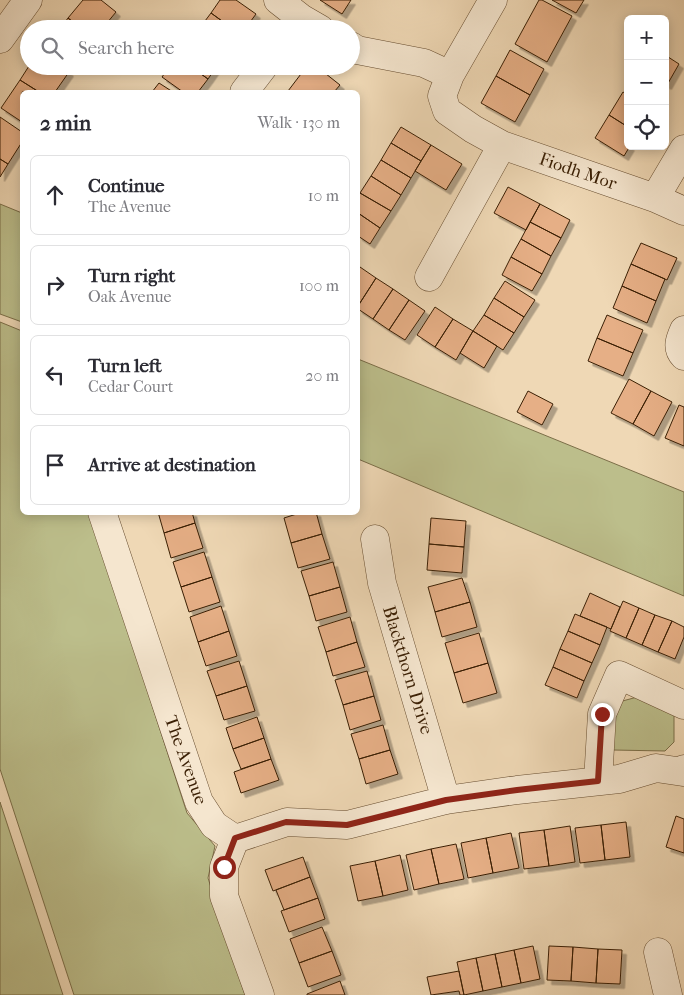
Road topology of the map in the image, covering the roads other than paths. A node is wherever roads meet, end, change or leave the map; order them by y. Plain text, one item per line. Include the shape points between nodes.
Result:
1 (28, 0) edge
2 (278, 0) edge
3 (493, 0) edge
4 (299, 20) edge
5 (0, 39) edge
6 (360, 51) edge
7 (257, 75) edge
8 (450, 76) junction
9 (246, 90) edge
10 (502, 144) junction
11 (684, 149) edge
12 (655, 198) junction
13 (684, 211) edge
14 (429, 277) dead end
15 (684, 330) edge
16 (684, 356) edge
17 (103, 515) edge
18 (375, 539) dead end
19 (684, 705) edge
20 (684, 770) edge
21 (609, 780) junction
22 (446, 800) junction
23 (235, 838) junction
24 (658, 952) dead end
25 (260, 995) edge
26 (668, 995) edge

1 - 5 street
2 - 4 street
3 - 8 street, Fiodh Mor
6 - 8 street via 424,63
7 - 9 street
8 - 10 street, Fiodh Mor via 442,96 447,111
10 - 12 street, Fiodh Mor
10 - 14 street
11 - 12 street
12 - 13 street, Fiodh Mor
15 - 16 street via 679,340
17 - 23 street, The Avenue via 198,802 214,825
18 - 22 street, Blackthorn Drive via 382,583
19 - 21 street via 619,674 602,714
20 - 21 street via 656,768
21 - 22 street
22 - 23 street via 347,825 286,822
23 - 25 street via 224,867 224,896
24 - 26 street

